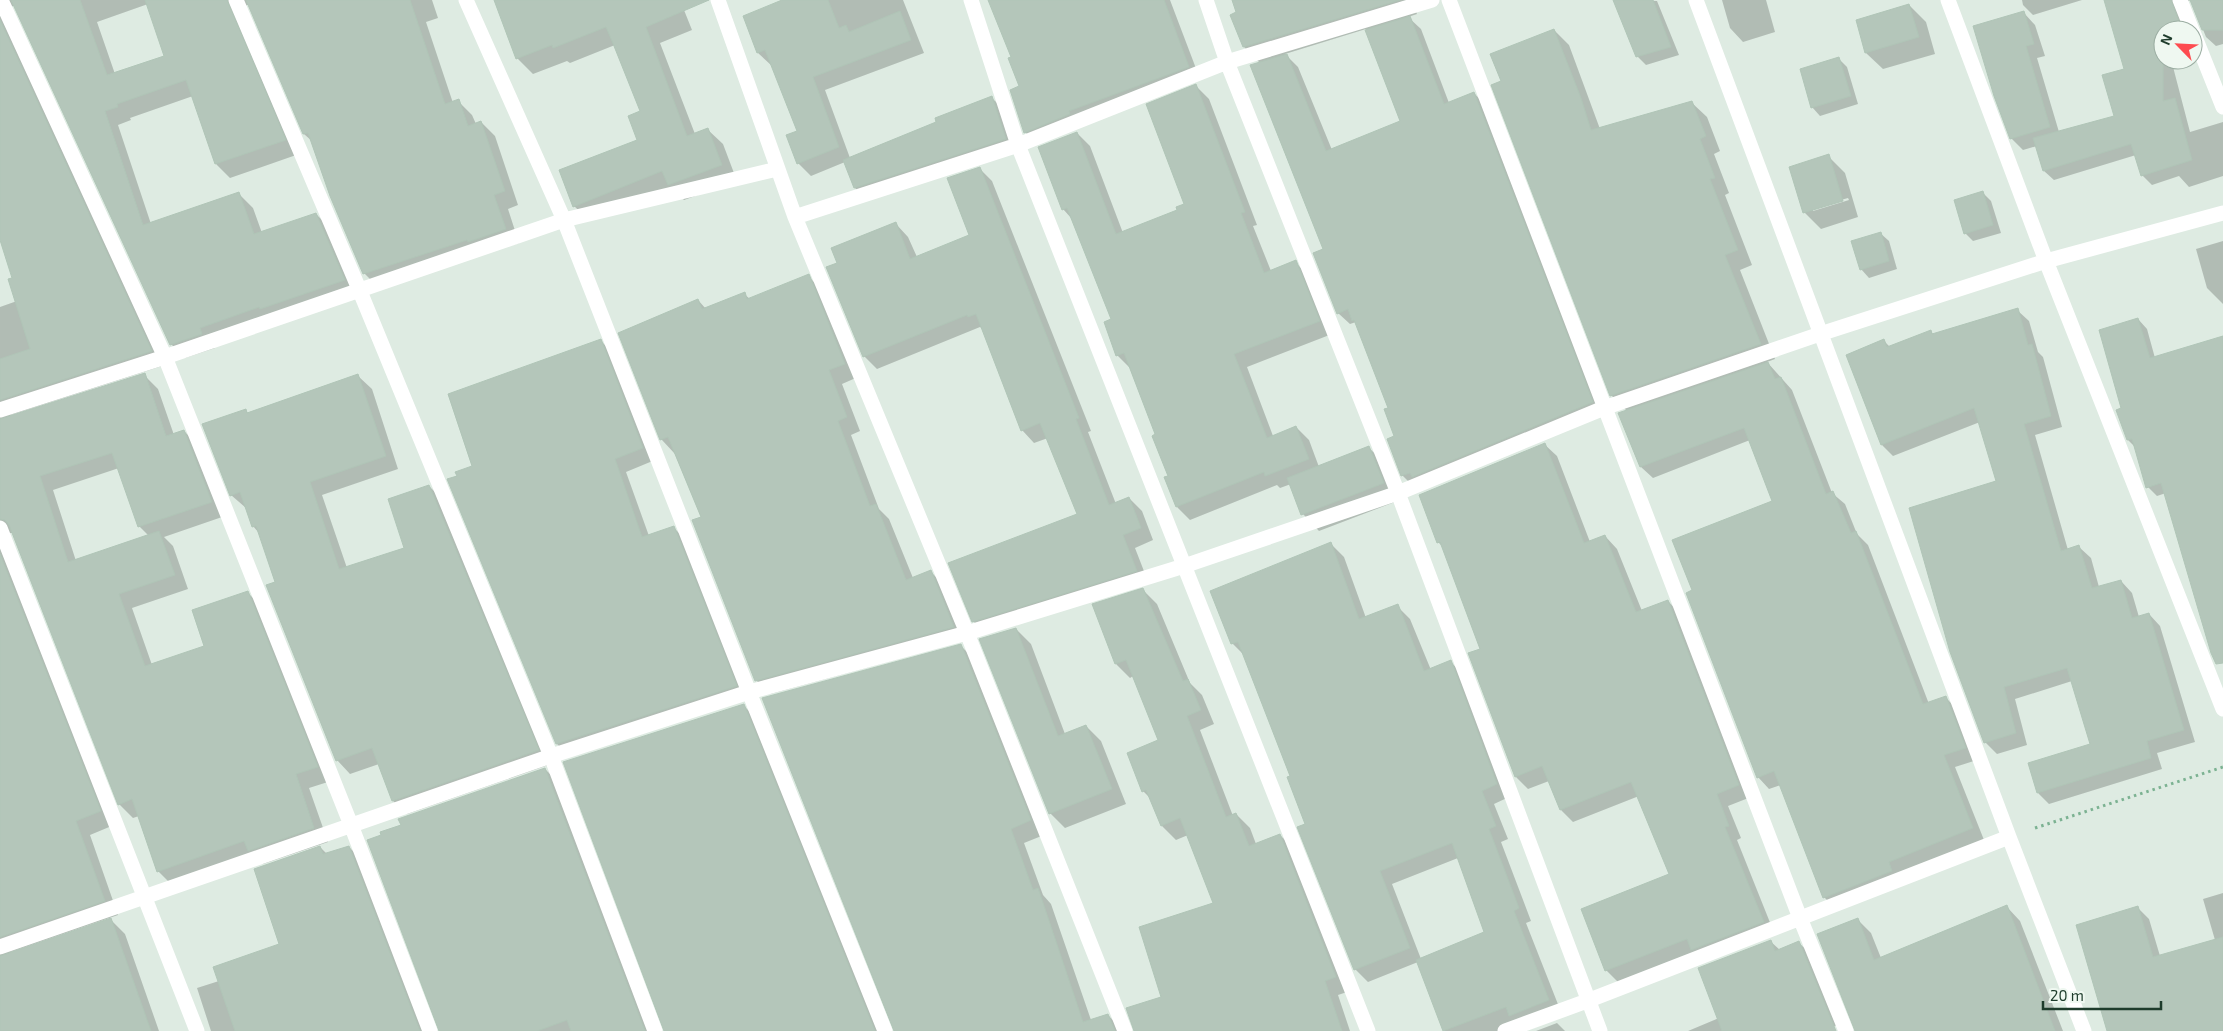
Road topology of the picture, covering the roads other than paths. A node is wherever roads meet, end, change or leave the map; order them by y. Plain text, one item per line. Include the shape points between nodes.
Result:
1 (1, 0) edge
2 (236, 0) edge
3 (466, 0) edge
4 (718, 0) edge
5 (971, 0) edge
6 (1206, 0) edge
7 (1432, 0) edge
8 (1449, 0) edge
9 (1696, 0) edge
10 (1948, 0) edge
11 (2180, 0) edge
12 (2188, 20) edge
13 (2203, 56) edge
14 (1227, 62) junction
15 (2223, 107) edge
16 (1018, 145) junction
17 (777, 169) junction
18 (2223, 212) edge
19 (795, 217) junction
20 (564, 220) junction
21 (2046, 261) junction
22 (359, 289) junction
23 (1820, 334) junction
24 (164, 357) junction
25 (1604, 408) junction
26 (0, 410) edge
27 (1398, 493) junction
28 (0, 528) edge
29 (1184, 566) junction
30 (967, 632) junction
31 (749, 692) junction
32 (2223, 709) edge
33 (551, 756) junction
34 (351, 825) junction
35 (2009, 837) junction
36 (144, 895) junction
37 (1800, 918) junction
38 (0, 947) edge
39 (1588, 1001) junction
40 (197, 1031) edge
41 (430, 1031) edge
42 (655, 1031) edge
43 (885, 1031) edge
44 (1125, 1031) edge
45 (1368, 1031) edge
46 (1505, 1031) edge
47 (1600, 1031) edge
48 (1846, 1031) edge
49 (2084, 1031) edge

1 - 24 street
2 - 22 street
3 - 20 street
4 - 17 street
5 - 16 street
6 - 14 street
7 - 14 street
8 - 25 street
9 - 23 street
10 - 21 street
11 - 12 street
13 - 15 street
14 - 16 street
14 - 27 street
16 - 19 street
16 - 29 street
17 - 19 street
17 - 20 street
18 - 21 street
19 - 30 street
20 - 22 street
20 - 31 street
21 - 23 street
21 - 32 street
22 - 24 street
22 - 33 street
23 - 25 street
23 - 35 street
24 - 26 street
24 - 34 street
25 - 27 street
25 - 37 street
27 - 29 street
27 - 39 street
28 - 36 street
29 - 30 street
29 - 45 street
30 - 31 street
30 - 44 street
31 - 33 street
31 - 43 street
33 - 34 street
33 - 42 street
34 - 36 street
34 - 41 street
35 - 37 street
35 - 49 street
36 - 38 street
36 - 40 street
37 - 39 street
37 - 48 street
39 - 46 street
39 - 47 street

